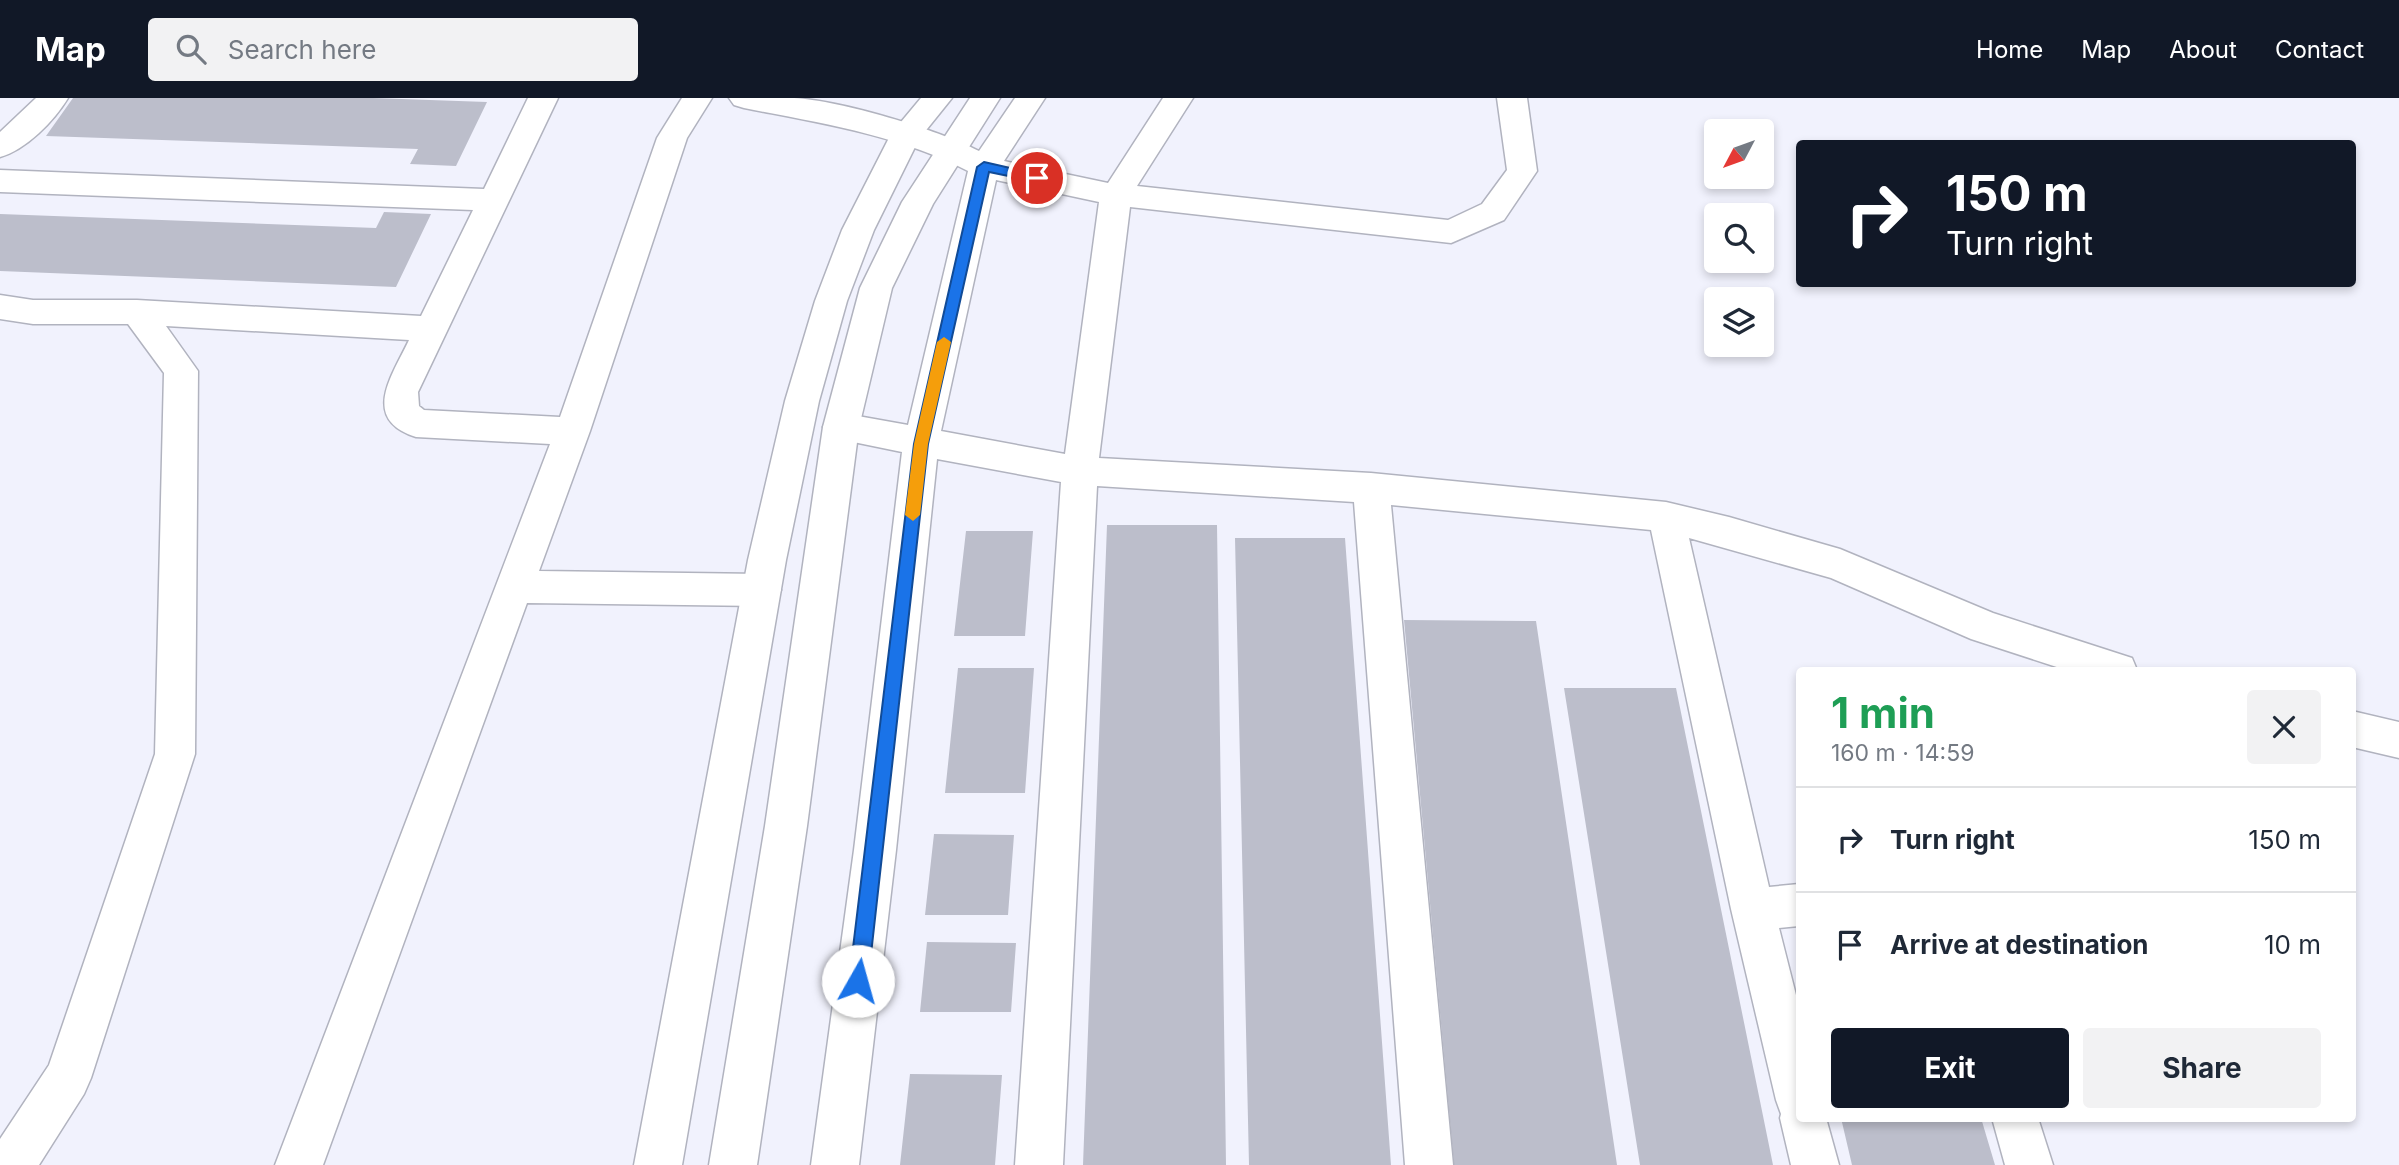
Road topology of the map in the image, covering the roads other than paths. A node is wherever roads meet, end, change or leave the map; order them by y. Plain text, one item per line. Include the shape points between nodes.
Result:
1 (53, 98) edge
2 (543, 98) edge
3 (697, 98) edge
4 (744, 98) edge
5 (937, 98) edge
6 (985, 98) edge
7 (1030, 98) edge
8 (1178, 98) edge
9 (1512, 98) edge
10 (906, 134) junction
11 (0, 147) edge
12 (950, 149) junction
13 (984, 167) junction
14 (0, 181) edge
15 (1116, 195) junction
16 (493, 200) junction
17 (0, 307) edge
18 (137, 312) junction
19 (431, 329) junction
20 (841, 427) junction
21 (572, 431) junction
22 (921, 444) junction
23 (1080, 471) junction
24 (1371, 488) junction
25 (1666, 517) junction
26 (513, 587) junction
27 (762, 590) junction
28 (2109, 667) edge
29 (2356, 730) edge
30 (2399, 740) edge
31 (1796, 905) edge
32 (1753, 908) junction
33 (1796, 1087) edge
34 (1804, 1122) edge
35 (2016, 1122) edge
36 (11, 1165) edge
37 (299, 1165) edge
38 (658, 1165) edge
39 (733, 1165) edge
40 (835, 1165) edge
41 (1039, 1165) edge
42 (1429, 1165) edge
43 (1815, 1165) edge
44 (2029, 1165) edge

1 - 11 street
2 - 16 street
3 - 21 street via 672,138
4 - 10 street
5 - 10 street
6 - 12 street
7 - 13 street
8 - 15 street
9 - 15 street via 1522,171 1493,212 1451,232
10 - 12 street
10 - 27 street via 858,230 831,301 802,401
12 - 13 street
12 - 20 street via 876,288
13 - 15 street
13 - 22 street
14 - 16 street
15 - 23 street
16 - 19 street
17 - 18 street via 33,312
18 - 19 street
18 - 36 street via 181,370 175,754 68,1078
19 - 21 street via 401,392 402,412 416,423
20 - 22 street
20 - 39 street
21 - 26 street
22 - 23 street
22 - 40 street
23 - 24 street
23 - 41 street
24 - 25 street
24 - 42 street
25 - 28 street via 1840,565 1985,627
25 - 32 street
26 - 27 street
26 - 37 street
27 - 38 street
29 - 30 street
31 - 32 street
32 - 33 street
34 - 43 street
35 - 44 street

